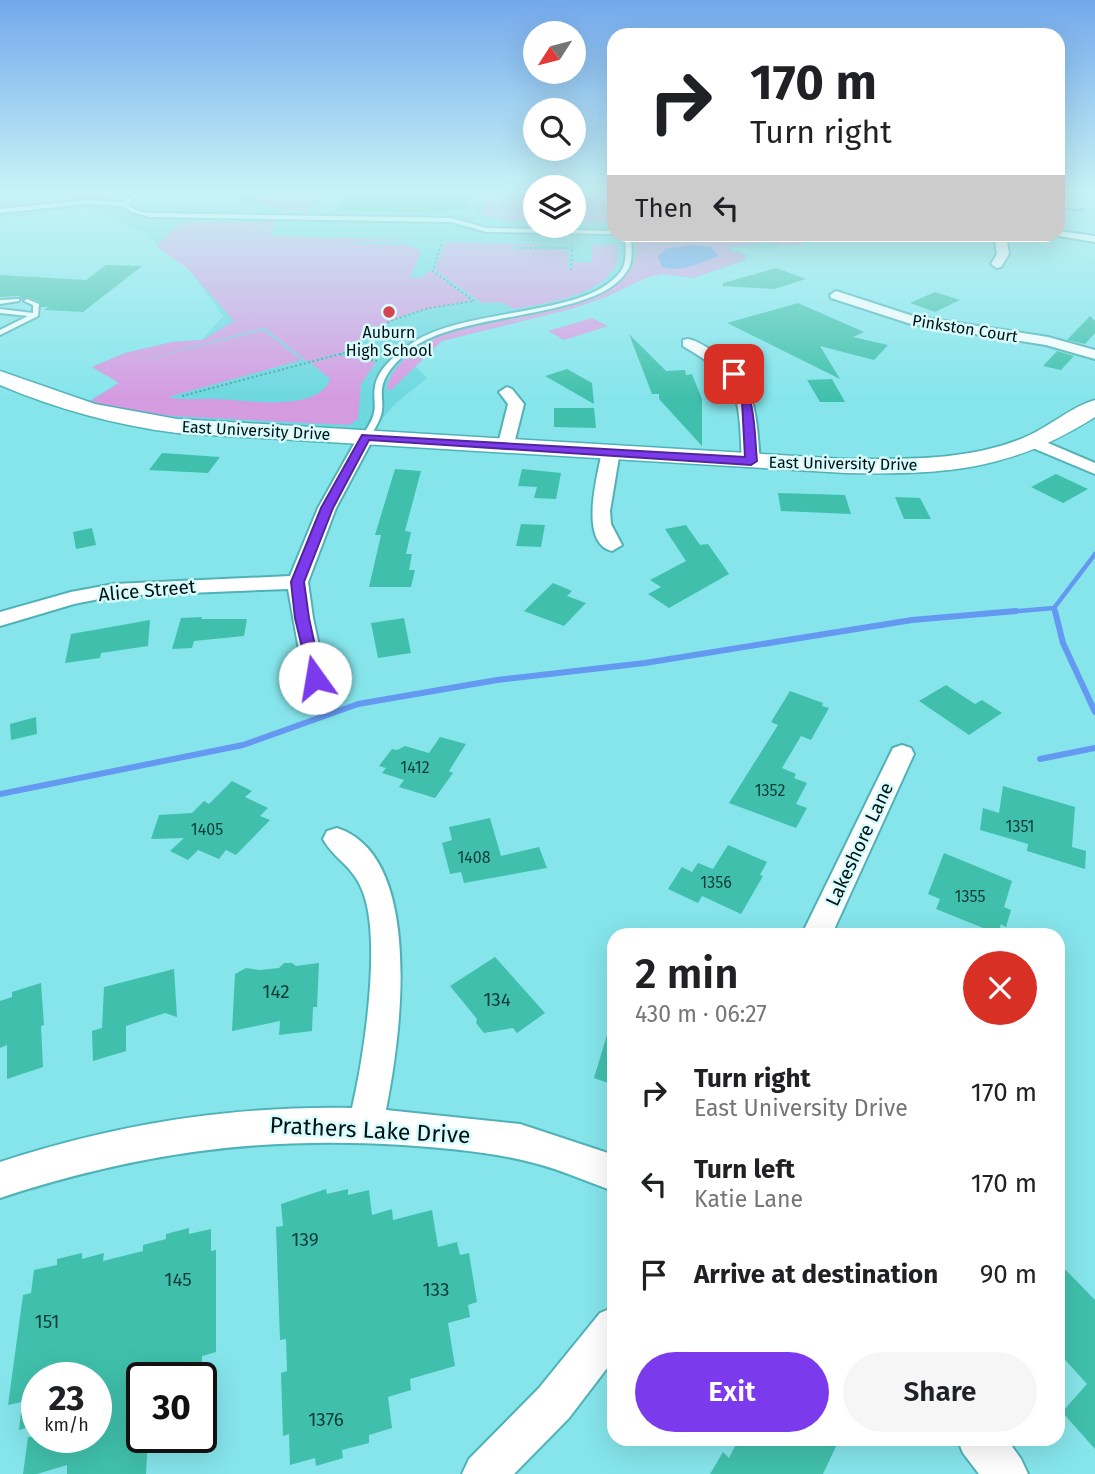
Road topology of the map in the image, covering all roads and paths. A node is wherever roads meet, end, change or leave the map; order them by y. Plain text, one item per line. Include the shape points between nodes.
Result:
1 (436, 262) edge
2 (571, 262) edge
3 (628, 262) edge
4 (571, 270) dead end
5 (836, 296) dead end
6 (17, 300) dead end
7 (27, 300) dead end
8 (0, 302) edge
9 (0, 311) edge
10 (36, 315) junction
11 (2, 331) edge
12 (688, 342) dead end
13 (339, 354) junction
14 (1095, 355) edge
15 (379, 362) dead end
16 (0, 377) edge
17 (507, 392) dead end
18 (182, 396) dead end
19 (1095, 407) edge
20 (366, 437) junction
21 (1034, 442) junction
22 (506, 444) junction
23 (611, 451) junction
24 (751, 461) junction
25 (1095, 468) edge
26 (612, 545) dead end
27 (298, 582) junction
28 (0, 619) edge
29 (315, 678) dead end
30 (902, 754) dead end
31 (337, 839) dead end
32 (820, 928) edge
33 (365, 1125) junction
34 (607, 1171) edge
35 (0, 1180) edge
36 (607, 1337) edge
37 (984, 1446) edge
38 (484, 1474) edge
39 (1006, 1474) edge

1 - 13 path via 433,271 474,301 393,320
2 - 4 path
3 - 20 lane via 624,272 609,285 555,306 450,327 413,346 379,382 377,414
5 - 14 street, Pinkston Court via 911,320 1048,341
6 - 8 lane
7 - 10 lane via 36,304
9 - 10 lane
10 - 11 lane
12 - 24 street via 715,357 743,387
13 - 15 path
13 - 18 path
16 - 20 main road, East University Drive via 77,408 116,418
17 - 22 street via 516,404
19 - 21 main road, East University Drive
20 - 22 main road, East University Drive
20 - 27 street via 327,508
21 - 24 main road, East University Drive via 987,457 903,467
21 - 25 street
22 - 23 main road, East University Drive
23 - 24 main road, East University Drive
23 - 26 street via 601,511
27 - 28 street, Alice Street via 114,590
27 - 29 street
30 - 32 street, Lakeshore Lane
31 - 33 street via 362,861 379,896 386,948 380,1059
33 - 34 street, Prathers Lake Drive via 491,1136 537,1146
33 - 35 street, Prathers Lake Drive via 254,1124 181,1132 51,1162
36 - 38 street via 554,1403
37 - 39 street

